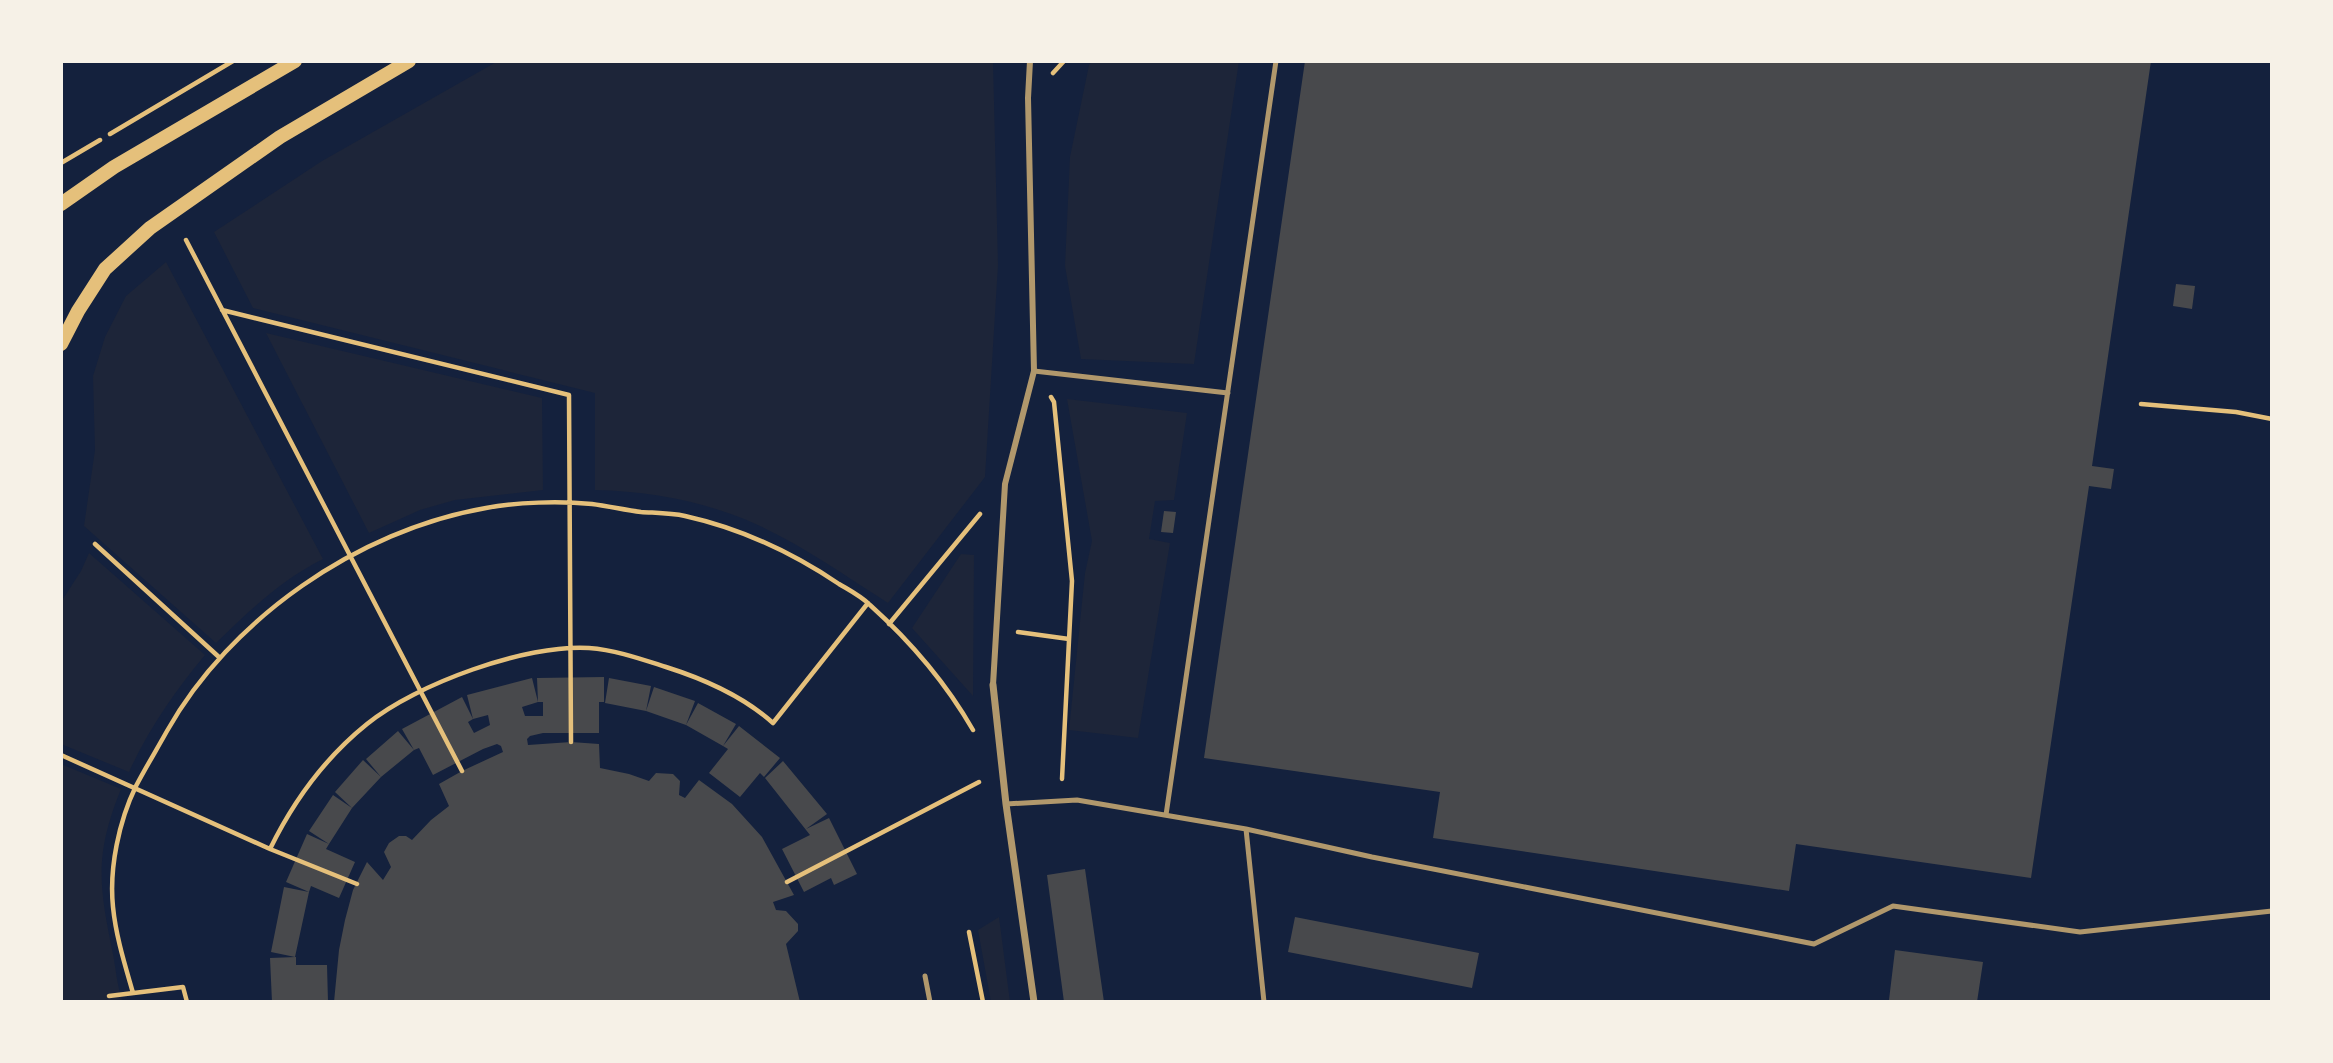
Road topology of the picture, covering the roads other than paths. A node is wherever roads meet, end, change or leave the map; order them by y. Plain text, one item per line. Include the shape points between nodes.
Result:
1 (295, 61) edge
2 (409, 61) edge
3 (1030, 61) edge
4 (1276, 61) edge
5 (61, 204) edge
6 (61, 344) edge
7 (1034, 370) junction
8 (1228, 393) junction
9 (993, 685) joint
10 (1006, 804) junction
11 (1166, 815) junction
12 (1246, 829) junction
13 (2272, 911) edge
14 (925, 976) dead end
15 (930, 1002) edge
16 (1034, 1002) edge
17 (1264, 1002) edge

1 - 5 main road via 114,167
2 - 6 main road via 280,137 149,228 105,269
3 - 7 street
4 - 8 lane
7 - 8 lane
7 - 9 street via 1005,484
8 - 11 lane
9 - 10 street
10 - 11 lane via 1077,800
10 - 16 street
11 - 12 lane
12 - 13 lane via 1814,944 1893,906 2080,932
12 - 17 lane
14 - 15 lane

